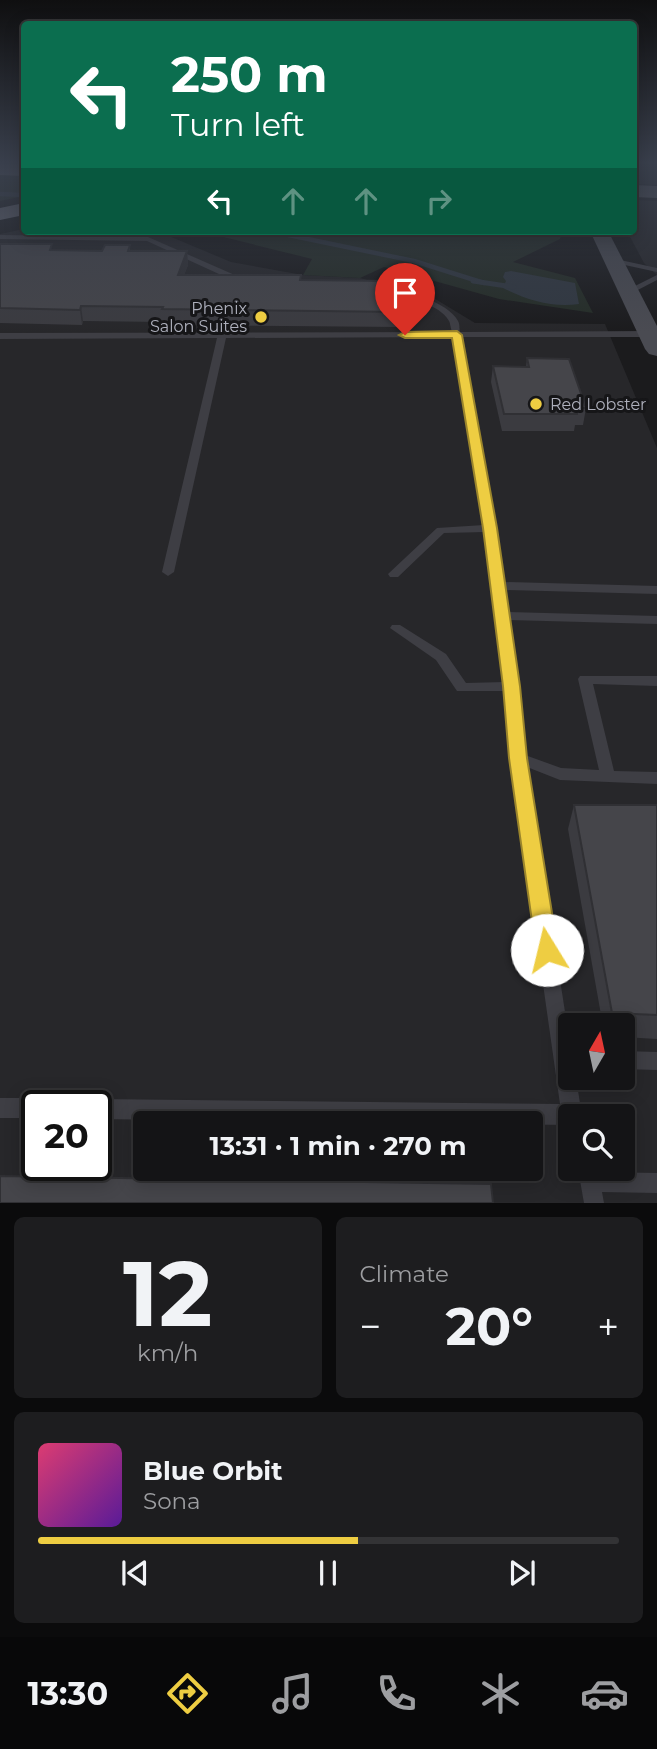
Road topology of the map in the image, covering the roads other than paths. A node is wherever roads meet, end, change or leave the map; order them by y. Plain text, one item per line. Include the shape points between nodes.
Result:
1 (601, 235) edge
2 (0, 237) edge
3 (614, 261) junction
4 (657, 270) edge
5 (657, 277) edge
6 (258, 280) edge
7 (379, 289) edge
8 (629, 291) junction
9 (457, 335) junction
10 (0, 336) edge
11 (222, 336) junction
12 (653, 342) edge
13 (490, 528) junction
14 (169, 572) dead end
15 (394, 574) dead end
16 (498, 586) junction
17 (657, 590) edge
18 (501, 617) junction
19 (657, 620) edge
20 (396, 628) dead end
21 (657, 681) edge
22 (512, 686) junction
23 (518, 758) junction
24 (608, 776) junction
25 (657, 778) edge
26 (560, 1013) edge
27 (635, 1060) edge
28 (657, 1061) edge
29 (0, 1108) edge
30 (21, 1108) edge
31 (112, 1109) edge
32 (558, 1115) edge
33 (635, 1180) edge
34 (591, 1181) edge
35 (657, 1183) edge
36 (594, 1203) edge

1 - 3 street
2 - 6 lane via 148,239 235,278
3 - 4 lane
3 - 8 street
5 - 8 lane
7 - 9 lane via 439,309 452,317
8 - 12 street
9 - 11 lane
9 - 12 lane
9 - 13 lane
10 - 11 lane
11 - 14 lane
13 - 15 lane via 441,530
13 - 16 lane
16 - 17 lane
16 - 18 lane
18 - 19 lane
18 - 22 lane
20 - 22 lane via 441,657 462,688
21 - 24 lane via 585,679
22 - 23 lane
23 - 24 lane via 560,774
23 - 26 lane
24 - 25 lane
27 - 28 lane
29 - 30 lane
31 - 32 lane
33 - 35 lane
34 - 36 lane

